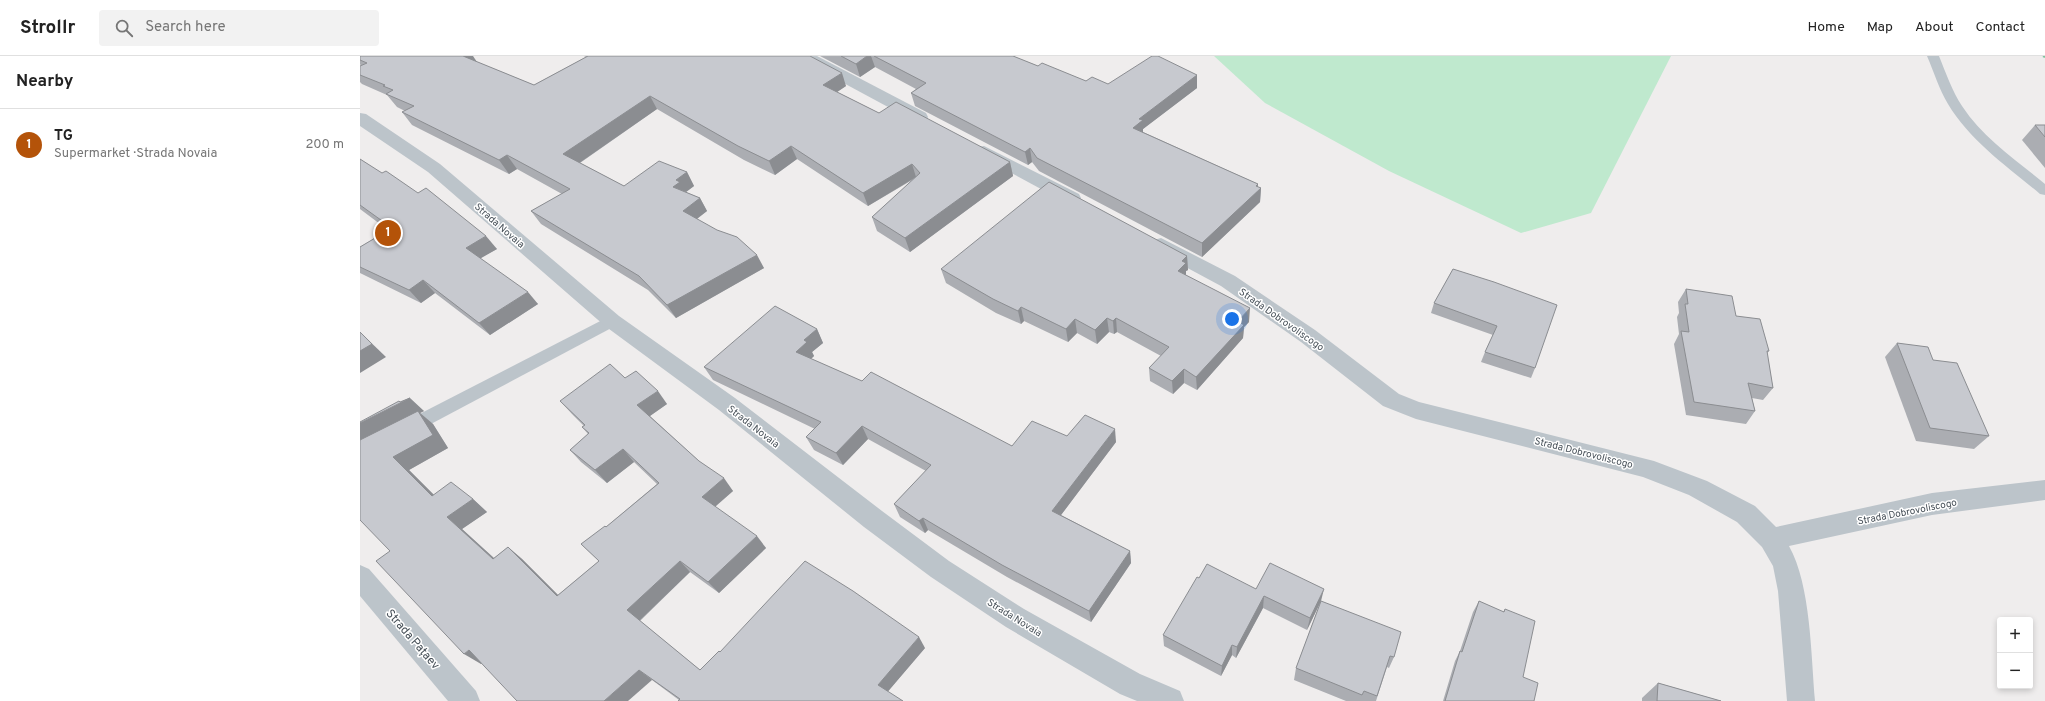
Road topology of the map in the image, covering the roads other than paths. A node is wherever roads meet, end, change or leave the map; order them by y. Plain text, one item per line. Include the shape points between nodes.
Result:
1 (804, 56) edge
2 (1933, 56) edge
3 (360, 118) edge
4 (939, 127) edge
5 (967, 142) edge
6 (2045, 191) edge
7 (1087, 206) edge
8 (1143, 236) edge
9 (612, 321) junction
10 (393, 436) edge
11 (2045, 490) edge
12 (1771, 539) junction
13 (360, 578) edge
14 (466, 701) edge
15 (1170, 701) edge
16 (1801, 701) edge

1 - 4 street
2 - 6 lane via 1959,111 1977,131
3 - 9 street, Strada Novaia via 434,168
5 - 7 street
8 - 12 street, Strada Dobrovoliscogo via 1228,281 1308,336 1391,400 1416,410 1646,468 1698,488 1746,514
9 - 10 lane
9 - 15 street, Strada Novaia via 728,404 873,519 940,568 1015,618 1130,684
11 - 12 street, Strada Dobrovoliscogo via 1932,504
12 - 16 street, Strada Dobrovoliscogo via 1785,564
13 - 14 street, Strada Pațaev

